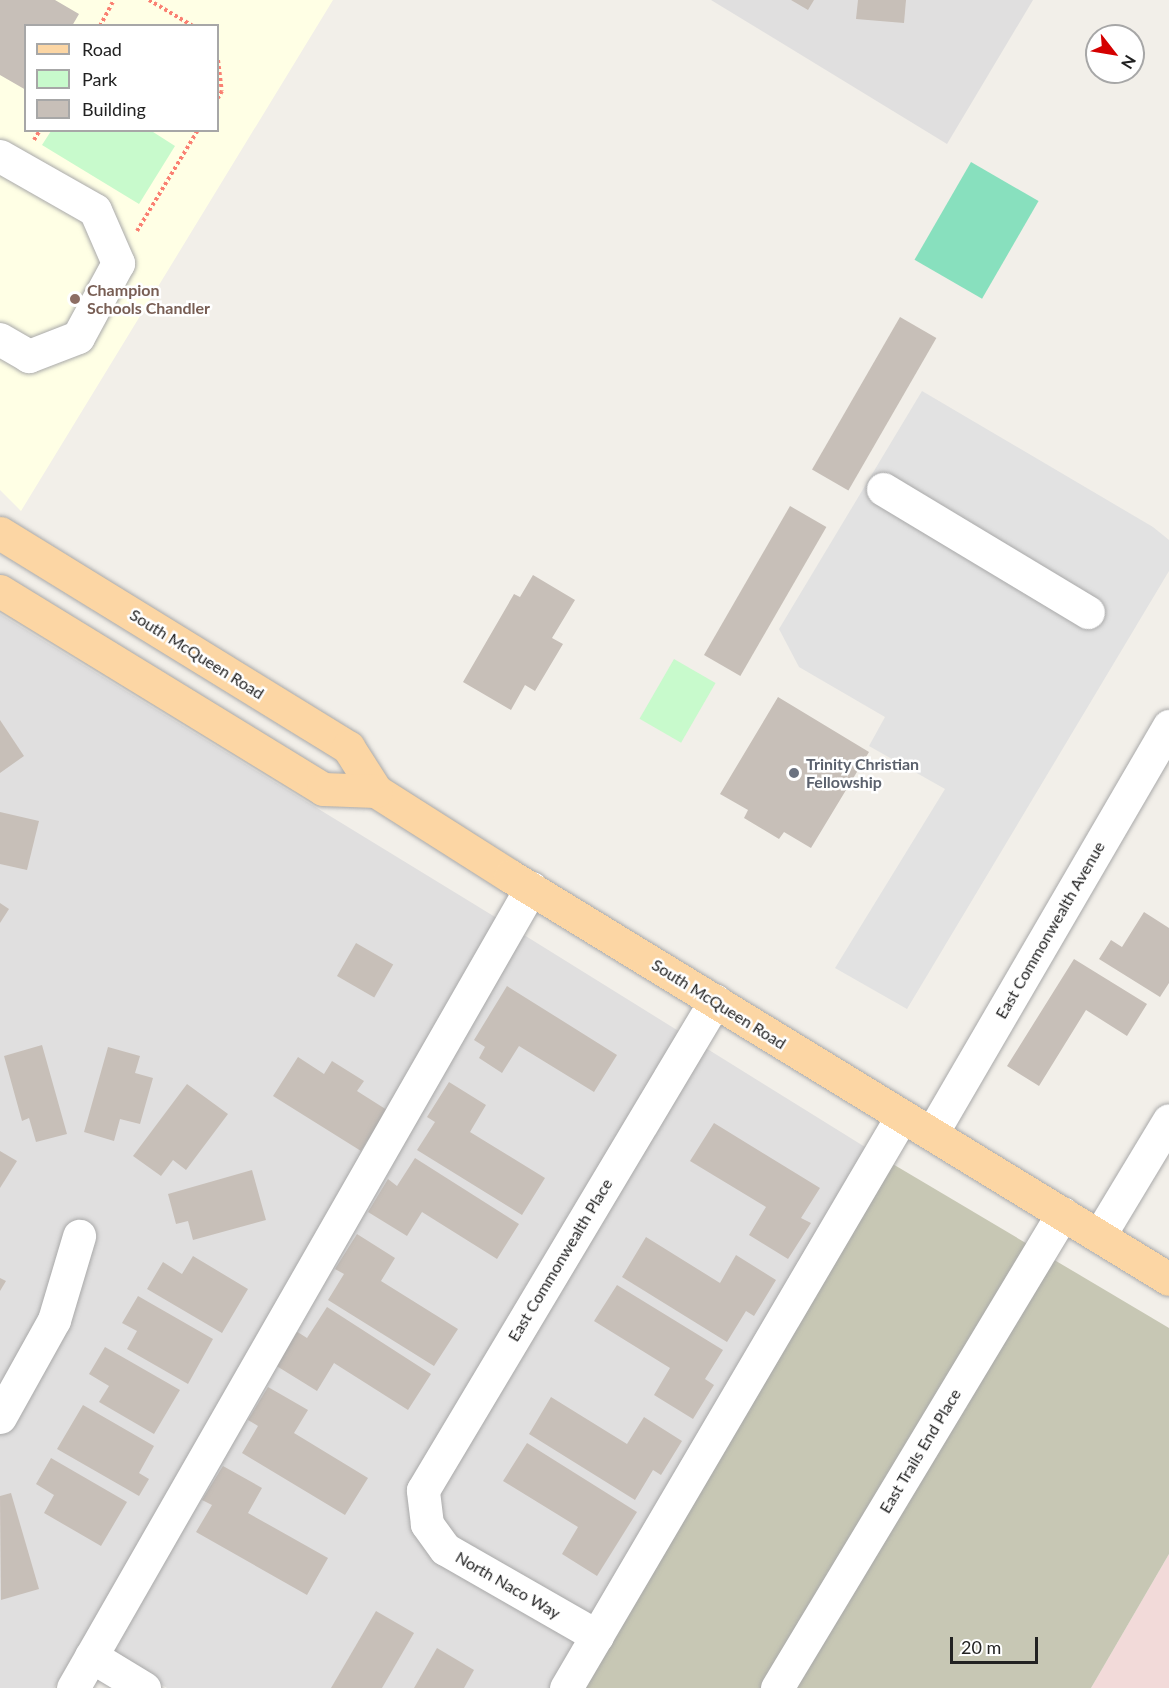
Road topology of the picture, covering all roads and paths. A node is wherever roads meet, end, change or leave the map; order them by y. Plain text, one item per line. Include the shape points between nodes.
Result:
1 (114, 0) edge
2 (148, 0) edge
3 (101, 24) edge
4 (190, 24) edge
5 (219, 68) edge
6 (219, 96) edge
7 (197, 132) edge
8 (0, 156) edge
9 (118, 263) junction
10 (0, 339) edge
11 (883, 489) dead end
12 (0, 533) edge
13 (0, 591) edge
14 (1088, 612) dead end
15 (1169, 726) edge
16 (376, 791) junction
17 (531, 888) junction
18 (715, 1001) junction
19 (903, 1116) junction
20 (1169, 1120) edge
21 (932, 1133) junction
22 (1063, 1214) junction
23 (79, 1236) dead end
24 (1099, 1236) junction
25 (1169, 1279) edge
26 (0, 1418) edge
27 (427, 1524) joint
28 (597, 1636) junction
29 (92, 1656) junction
30 (73, 1688) edge
31 (144, 1688) edge
32 (566, 1688) edge
33 (777, 1688) edge

1 - 3 path
2 - 4 path
5 - 6 path
7 - 9 path
8 - 9 street via 94,210
9 - 10 street via 78,337 29,356
11 - 14 street
12 - 16 main road, South McQueen Road via 348,747
13 - 16 main road, South McQueen Road via 323,789
15 - 21 street, East Commonwealth Avenue
16 - 17 main road, South McQueen Road
17 - 18 main road, South McQueen Road
17 - 29 street
18 - 19 main road, South McQueen Road
18 - 27 street, East Commonwealth Place via 423,1490
19 - 21 main road, South McQueen Road
19 - 28 street
20 - 24 street
21 - 22 main road, South McQueen Road
22 - 24 main road, South McQueen Road
22 - 33 street, East Trails End Place
23 - 26 street via 54,1320
24 - 25 main road, South McQueen Road
27 - 28 street, North Naco Way via 445,1550
28 - 32 street
29 - 30 street
29 - 31 street

